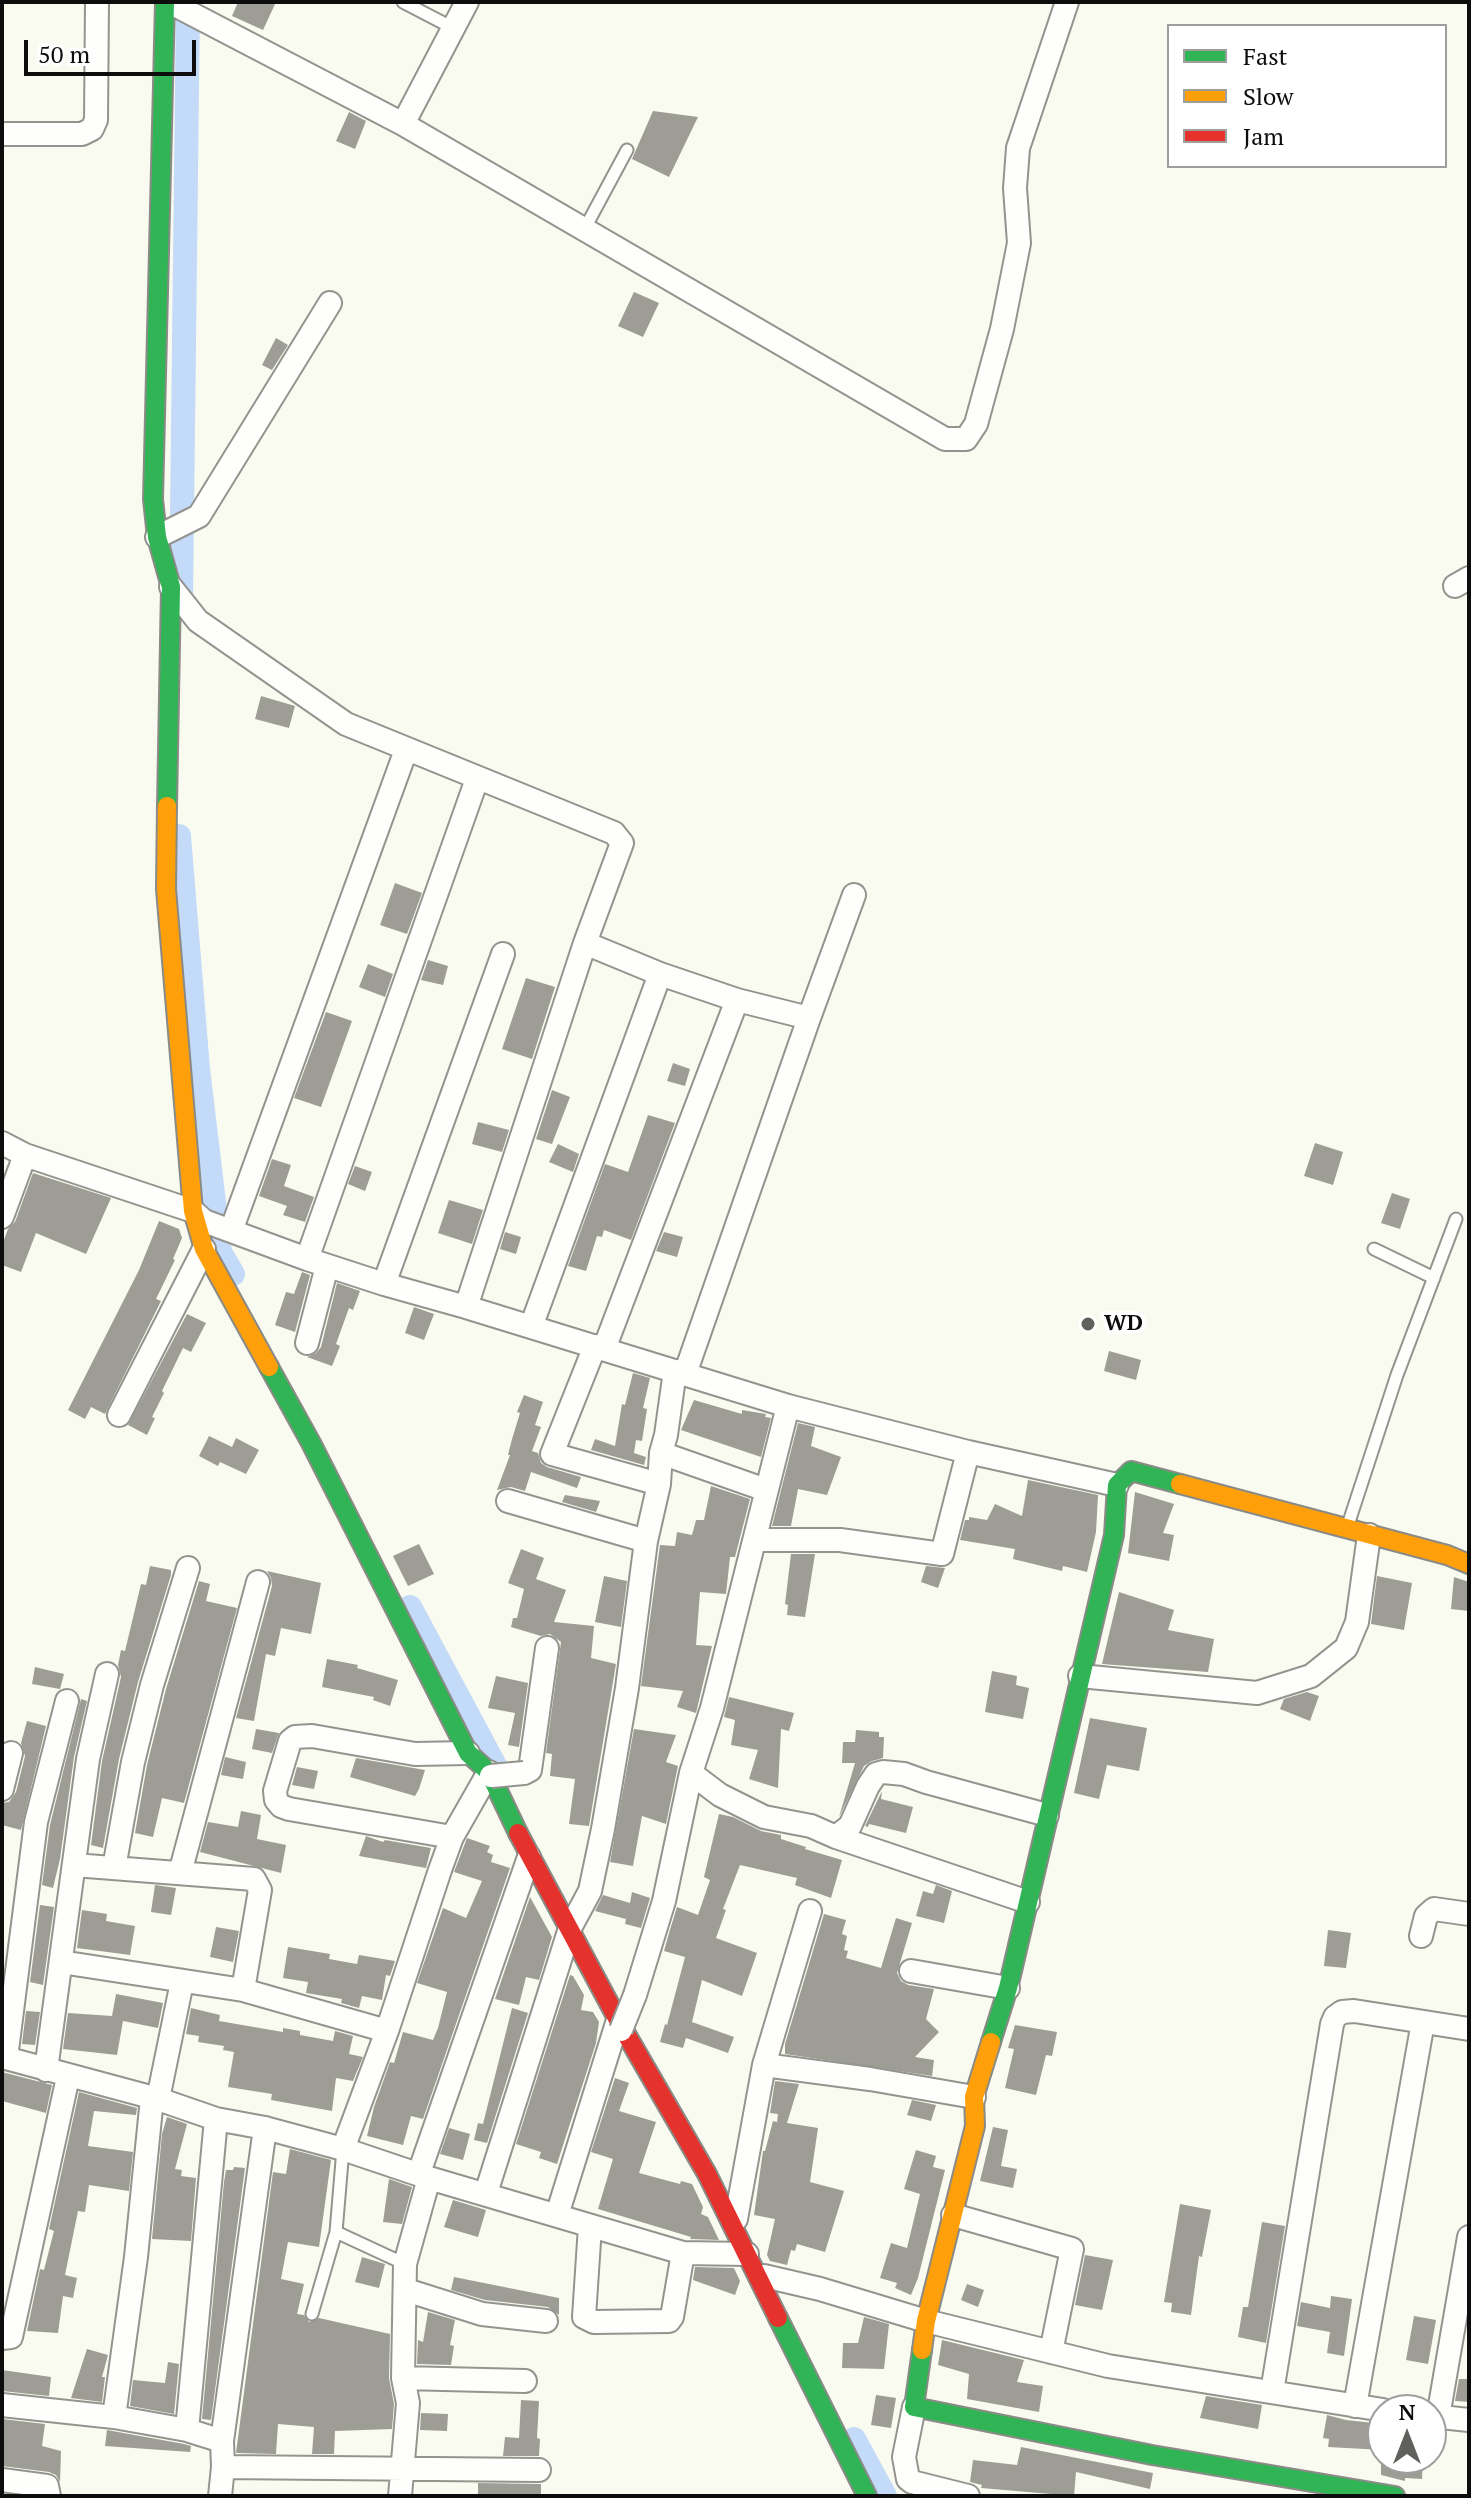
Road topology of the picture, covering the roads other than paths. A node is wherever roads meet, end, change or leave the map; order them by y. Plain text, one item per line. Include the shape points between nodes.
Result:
1 (97, 2) edge
2 (167, 2) edge
3 (403, 2) edge
4 (467, 2) edge
5 (1067, 2) edge
6 (453, 28) junction
7 (403, 124) junction
8 (2, 134) edge
9 (627, 150) dead end
10 (584, 230) junction
11 (330, 303) dead end
12 (172, 530) junction
13 (171, 587) junction
14 (406, 750) junction
15 (477, 779) junction
16 (854, 895) dead end
17 (585, 943) junction
18 (503, 954) dead end
19 (660, 974) junction
20 (737, 1000) junction
21 (809, 1018) junction
22 (2, 1143) edge
23 (25, 1155) junction
24 (199, 1216) junction
25 (2, 1217) edge
26 (1456, 1219) dead end
27 (229, 1230) junction
28 (204, 1249) junction
29 (1374, 1249) dead end
30 (317, 1263) junction
31 (1434, 1278) junction
32 (384, 1284) junction
33 (466, 1307) junction
34 (531, 1327) junction
35 (307, 1343) dead end
36 (599, 1347) junction
37 (680, 1373) junction
38 (788, 1406) junction
39 (119, 1415) dead end
40 (968, 1452) junction
41 (661, 1453) junction
42 (1122, 1480) junction
43 (659, 1484) junction
44 (766, 1490) junction
45 (508, 1501) dead end
46 (1361, 1536) junction
47 (755, 1540) junction
48 (646, 1541) junction
49 (1469, 1564) edge
50 (188, 1568) dead end
51 (258, 1582) dead end
52 (547, 1648) dead end
53 (107, 1674) dead end
54 (1080, 1676) junction
55 (67, 1701) dead end
56 (11, 1753) dead end
57 (468, 1753) junction
58 (691, 1773) junction
59 (490, 1774) junction
60 (2, 1789) edge
61 (1047, 1815) junction
62 (452, 1837) junction
63 (836, 1837) junction
64 (529, 1857) junction
65 (74, 1865) junction
66 (114, 1868) junction
67 (180, 1873) junction
68 (1028, 1902) junction
69 (810, 1911) dead end
70 (1469, 1914) edge
71 (570, 1928) junction
72 (1421, 1936) dead end
73 (61, 1962) junction
74 (911, 1971) dead end
75 (182, 1982) junction
76 (1008, 1988) junction
77 (243, 1990) junction
78 (1423, 2022) junction
79 (619, 2025) junction
80 (1469, 2029) edge
81 (387, 2031) junction
82 (4, 2058) edge
83 (764, 2065) junction
84 (46, 2070) junction
85 (68, 2077) junction
86 (974, 2097) junction
87 (155, 2098) junction
88 (216, 2119) junction
89 (265, 2128) junction
90 (343, 2149) junction
91 (424, 2176) junction
92 (486, 2193) junction
93 (557, 2215) junction
94 (953, 2215) junction
95 (735, 2224) junction
96 (590, 2226) junction
97 (336, 2232) junction
98 (1469, 2237) edge
99 (683, 2253) junction
100 (405, 2264) junction
101 (754, 2266) junction
102 (406, 2290) junction
103 (312, 2314) dead end
104 (546, 2321) dead end
105 (926, 2321) junction
106 (2, 2338) edge
107 (1051, 2352) junction
108 (403, 2378) junction
109 (525, 2381) dead end
110 (1272, 2392) junction
111 (1439, 2394) edge
112 (2, 2405) edge
113 (1355, 2406) junction
114 (914, 2407) junction
115 (1367, 2408) edge
116 (114, 2417) junction
117 (1447, 2418) edge
118 (1469, 2420) edge
119 (187, 2430) junction
120 (222, 2441) junction
121 (223, 2467) junction
122 (402, 2470) junction
123 (539, 2470) dead end
124 (2, 2480) edge
125 (916, 2489) edge
126 (49, 2496) edge
127 (220, 2496) edge
128 (400, 2496) edge
129 (867, 2496) edge
130 (968, 2496) edge
131 (1395, 2496) edge

1 - 8 street via 92,129 82,134
2 - 7 street
2 - 12 street via 153,499
3 - 6 lane
4 - 6 street
5 - 10 street via 1018,148 1019,243 980,411 966,439 945,439
6 - 7 street
7 - 10 street
9 - 10 lane
11 - 12 street via 199,516
12 - 13 street
13 - 14 street via 198,621 346,724
13 - 24 street via 166,889
14 - 15 street
14 - 27 street
15 - 17 street via 614,833 622,843
15 - 30 street
16 - 21 street
17 - 19 street
17 - 33 street
18 - 32 street
19 - 20 street
19 - 34 street
20 - 21 street
20 - 36 street
21 - 37 street
22 - 23 street
23 - 24 street
23 - 25 street
24 - 27 street
24 - 28 street
26 - 31 lane
27 - 30 street
28 - 39 street
28 - 57 street via 311,1443
29 - 31 lane
30 - 32 street
30 - 35 street
31 - 46 lane via 1397,1375
32 - 33 street
33 - 34 street
34 - 36 street
36 - 37 street
36 - 43 street via 552,1454
37 - 38 street
37 - 41 street
38 - 40 street
38 - 44 street
40 - 42 street
40 - 47 street via 942,1554 840,1540
41 - 43 street
41 - 44 street
42 - 46 street
42 - 54 street
43 - 48 street
44 - 47 street
45 - 48 street
46 - 49 street
46 - 54 street via 1364,1572 1357,1622 1346,1648 1311,1676 1257,1693
47 - 58 street
48 - 71 street via 603,1829 590,1891
50 - 66 street via 133,1762
51 - 67 street
52 - 59 street, bridge via 530,1770
53 - 65 street via 88,1759
54 - 61 street
55 - 82 street via 36,1822
56 - 60 street
57 - 59 street
57 - 62 street via 415,1754 304,1735 290,1741 275,1791 276,1800 289,1809
58 - 63 street via 764,1817
58 - 79 street, bridge via 664,1901 635,1995
59 - 62 street
59 - 64 street
61 - 63 street via 883,1772 868,1786 850,1826
61 - 68 street
62 - 81 street
63 - 68 street
64 - 71 street
64 - 91 street
65 - 66 street
65 - 73 street
66 - 67 street
67 - 77 street via 258,1883
68 - 76 street
69 - 83 street
70 - 72 street via 1434,1909 1426,1916
71 - 79 street
71 - 92 street
73 - 75 street
73 - 84 street
74 - 76 street
75 - 77 street
75 - 87 street
76 - 86 street
77 - 81 street
78 - 80 street
78 - 110 street via 1354,2011 1342,2012 1332,2024
78 - 113 street
79 - 93 street
79 - 95 street
81 - 90 street
82 - 84 street
83 - 86 street
83 - 95 street
84 - 85 street
85 - 87 street
85 - 106 street via 11,2337
86 - 94 street via 975,2126
87 - 88 street
87 - 116 street
88 - 89 street
88 - 119 street
89 - 90 street
89 - 120 street
90 - 91 street
90 - 97 lane
91 - 92 street
91 - 100 street
92 - 93 street
93 - 96 street
94 - 105 street
94 - 107 street via 1072,2249
95 - 101 street
96 - 99 street
96 - 99 street via 584,2317 594,2322 669,2321
97 - 100 lane
97 - 103 lane
98 - 111 street
99 - 101 street
100 - 102 street
101 - 105 street
101 - 129 street
102 - 104 street via 482,2314
102 - 108 street
105 - 107 street
105 - 114 street
107 - 110 street
108 - 109 street
108 - 122 street via 408,2403
110 - 113 street
112 - 116 street
113 - 115 street
114 - 125 street via 904,2457
114 - 131 street
116 - 119 street
117 - 118 street
119 - 120 street
120 - 121 street
121 - 122 street
121 - 127 street
122 - 123 street
122 - 128 street
124 - 126 street via 47,2486
125 - 130 street

